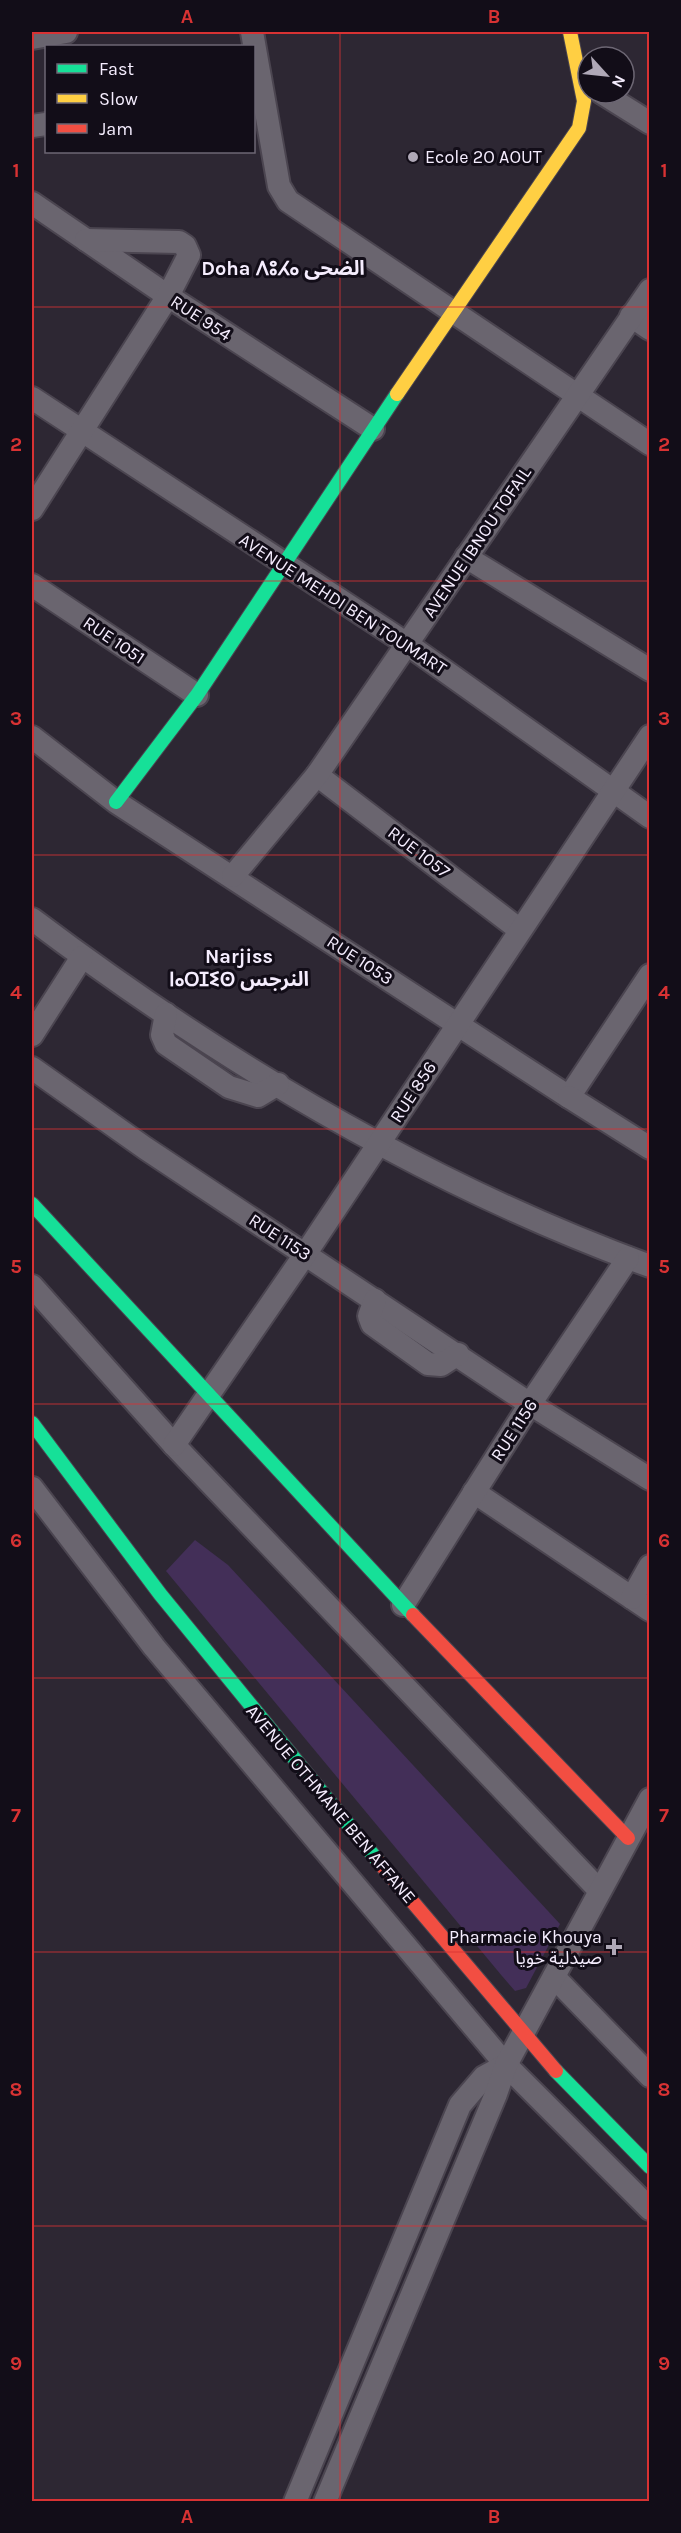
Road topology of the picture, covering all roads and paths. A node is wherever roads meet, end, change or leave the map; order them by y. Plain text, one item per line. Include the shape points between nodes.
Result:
1 (66, 32) edge
2 (570, 32) edge
3 (32, 38) edge
4 (576, 53) edge
5 (255, 66) edge
6 (257, 89) edge
7 (583, 105) edge
8 (621, 105) edge
9 (650, 123) edge
10 (32, 203) edge
11 (86, 240) junction
12 (650, 290) edge
13 (168, 296) junction
14 (453, 314) junction
15 (640, 322) edge
16 (577, 394) junction
17 (32, 398) edge
18 (373, 429) junction
19 (82, 432) junction
20 (650, 444) edge
21 (32, 509) edge
22 (466, 557) junction
23 (284, 565) junction
24 (32, 585) edge
25 (407, 644) junction
26 (650, 670) edge
27 (197, 695) junction
28 (650, 736) edge
29 (32, 737) edge
30 (317, 775) junction
31 (612, 790) junction
32 (116, 802) junction
33 (650, 817) edge
34 (233, 876) junction
35 (32, 919) edge
36 (520, 930) junction
37 (82, 957) junction
38 (650, 975) edge
39 (642, 1004) edge
40 (457, 1024) junction
41 (32, 1035) edge
42 (32, 1068) edge
43 (569, 1097) junction
44 (379, 1143) junction
45 (650, 1148) edge
46 (32, 1204) edge
47 (306, 1253) junction
48 (628, 1258) junction
49 (650, 1266) edge
50 (32, 1286) edge
51 (209, 1396) junction
52 (531, 1404) junction
53 (32, 1423) edge
54 (174, 1445) junction
55 (650, 1479) edge
56 (32, 1488) edge
57 (474, 1492) junction
58 (650, 1566) edge
59 (641, 1604) edge
60 (404, 1605) junction
61 (650, 1799) edge
62 (628, 1838) junction
63 (599, 1890) junction
64 (554, 1977) junction
65 (524, 2035) junction
66 (506, 2065) junction
67 (650, 2076) edge
68 (650, 2167) edge
69 (650, 2209) edge
70 (295, 2502) edge
71 (325, 2502) edge

1 - 3 street
2 - 4 street
5 - 6 street
6 - 14 street via 279,186 288,201
7 - 14 street via 579,128
8 - 9 street
10 - 11 street, RUE 954
11 - 13 street, RUE 954
11 - 13 street via 179,242 185,246 186,262
12 - 15 street, AVENUE IBNOU TOFAIL
13 - 18 street, RUE 954
13 - 19 street
14 - 16 street
14 - 18 street
15 - 16 street, AVENUE IBNOU TOFAIL
16 - 20 street
16 - 22 street, AVENUE IBNOU TOFAIL
17 - 19 street, AVENUE MEHDI BEN TOUMART
18 - 23 street
19 - 21 street
19 - 23 street, AVENUE MEHDI BEN TOUMART
22 - 25 street, AVENUE IBNOU TOFAIL
22 - 26 street
23 - 25 street, AVENUE MEHDI BEN TOUMART
23 - 27 street
24 - 27 street, RUE 1051
25 - 30 street, AVENUE IBNOU TOFAIL
25 - 31 street, AVENUE MEHDI BEN TOUMART
27 - 32 street
28 - 31 street, RUE 856
29 - 32 street, RUE 1053
30 - 34 street, AVENUE IBNOU TOFAIL
30 - 36 street, RUE 1057
31 - 33 street, AVENUE MEHDI BEN TOUMART
31 - 36 street, RUE 856
32 - 34 street, RUE 1053
34 - 40 street, RUE 1053
35 - 37 street
36 - 40 street, RUE 856
37 - 41 street
37 - 44 street via 166,1014
38 - 39 street
39 - 43 street
40 - 43 street, RUE 1053
40 - 44 street, RUE 856
42 - 47 street, RUE 1153 via 145,1148
43 - 45 street, RUE 1053
44 - 47 street, RUE 856
44 - 48 street via 512,1208
46 - 51 street
47 - 51 street, RUE 856
47 - 52 street, RUE 1153
48 - 49 street
48 - 52 street, RUE 1156
50 - 54 street
51 - 54 street, RUE 856
51 - 60 street
52 - 55 street, RUE 1153
52 - 57 street, RUE 1156
53 - 65 street, AVENUE OTHMANE BEN AFFANE via 195,1639
54 - 63 street
56 - 66 street, AVENUE OTHMANE BEN AFFANE via 154,1647
57 - 59 street
57 - 60 street, RUE 1156
58 - 59 street
60 - 62 street
61 - 62 street
62 - 63 street
63 - 64 street
64 - 65 street
64 - 67 street
65 - 66 street
65 - 68 street, AVENUE OTHMANE BEN AFFANE via 597,2116
66 - 69 street, AVENUE OTHMANE BEN AFFANE
66 - 70 street via 484,2077 460,2105
66 - 71 street

